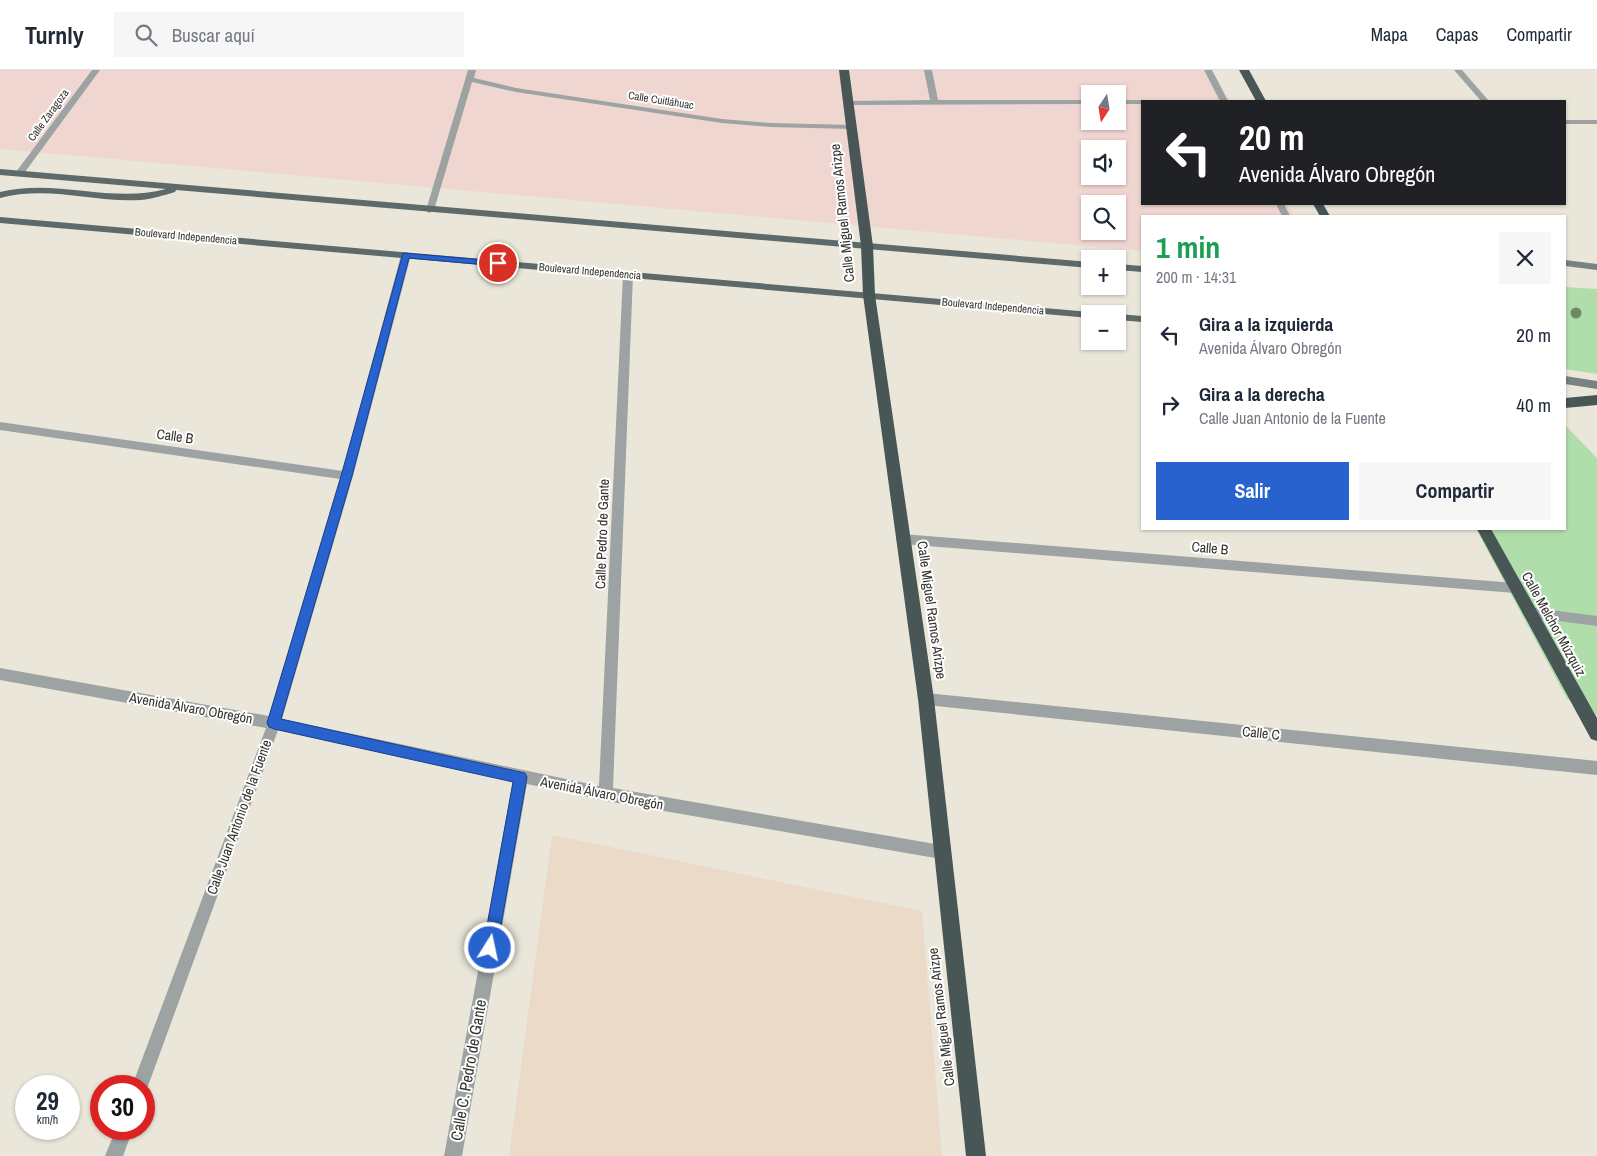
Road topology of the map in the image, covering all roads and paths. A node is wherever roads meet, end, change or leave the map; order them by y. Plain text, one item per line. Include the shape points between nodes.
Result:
1 (96, 70) edge
2 (472, 70) edge
3 (844, 70) edge
4 (928, 70) edge
5 (1208, 70) edge
6 (1244, 70) edge
7 (1458, 70) edge
8 (470, 79) junction
9 (1223, 100) edge
10 (1260, 100) edge
11 (1484, 100) edge
12 (1081, 102) edge
13 (1126, 102) edge
14 (1141, 102) edge
15 (849, 103) junction
16 (935, 103) junction
17 (1566, 122) edge
18 (1597, 122) edge
19 (852, 127) junction
20 (0, 172) edge
21 (19, 174) junction
22 (182, 188) junction
23 (0, 195) edge
24 (430, 210) junction
25 (0, 220) edge
26 (867, 246) junction
27 (406, 255) junction
28 (1081, 263) edge
29 (1566, 263) edge
30 (1597, 267) edge
31 (1126, 268) edge
32 (1141, 269) edge
33 (628, 274) junction
34 (869, 295) junction
35 (1081, 313) edge
36 (1126, 318) edge
37 (1141, 319) edge
38 (1566, 380) edge
39 (1597, 385) edge
40 (1597, 400) edge
41 (1566, 403) edge
42 (0, 426) edge
43 (346, 476) junction
44 (1485, 530) edge
45 (902, 539) junction
46 (1515, 588) junction
47 (1528, 612) junction
48 (1597, 622) edge
49 (0, 674) edge
50 (926, 699) junction
51 (1583, 710) junction
52 (1597, 718) edge
53 (274, 723) junction
54 (1597, 734) edge
55 (1597, 768) edge
56 (521, 777) junction
57 (606, 794) junction
58 (941, 852) junction
59 (144, 1075) edge
60 (120, 1140) edge
61 (114, 1156) edge
62 (453, 1156) edge
63 (976, 1156) edge

1 - 21 street, Calle Zaragoza
2 - 8 street
3 - 15 highway, Calle Miguel Ramos Arizpe
4 - 16 street
5 - 9 street
6 - 10 highway
7 - 11 street
8 - 19 street, Calle Cuitláhuac via 516,90 722,121
8 - 24 street
12 - 16 street
13 - 14 street
15 - 16 street
15 - 19 highway, Calle Miguel Ramos Arizpe
17 - 18 street
19 - 26 highway, Calle Miguel Ramos Arizpe
20 - 21 main road
21 - 22 main road
22 - 23 main road via 140,198 42,190
22 - 24 main road
24 - 26 main road
25 - 27 main road, Boulevard Independencia
26 - 28 main road
26 - 34 highway, Calle Miguel Ramos Arizpe
27 - 33 main road, Boulevard Independencia
27 - 43 street, Calle Juan Antonio de la Fuente
29 - 30 street
31 - 32 main road
33 - 34 main road, Boulevard Independencia
33 - 57 street, Calle Pedro de Gante
34 - 35 main road, Boulevard Independencia
34 - 45 highway, Calle Miguel Ramos Arizpe
36 - 37 main road
38 - 39 street
40 - 41 highway
42 - 43 street, Calle B
43 - 53 street, Calle Juan Antonio de la Fuente
44 - 46 highway, Calle Melchor Múzquiz
45 - 46 street, Calle B
45 - 50 highway, Calle Miguel Ramos Arizpe
46 - 47 highway, Calle Melchor Múzquiz
47 - 48 street
47 - 51 highway, Calle Melchor Múzquiz
49 - 53 street, Avenida Álvaro Obregón
50 - 55 street, Calle C
50 - 58 highway, Calle Miguel Ramos Arizpe
51 - 52 street
51 - 54 highway, Calle Melchor Múzquiz
53 - 56 street, Avenida Álvaro Obregón
53 - 59 street, Calle Juan Antonio de la Fuente
56 - 57 street, Avenida Álvaro Obregón
56 - 62 street, Calle C. Pedro de Gante
57 - 58 street, Avenida Álvaro Obregón
58 - 63 highway, Calle Miguel Ramos Arizpe
60 - 61 street

